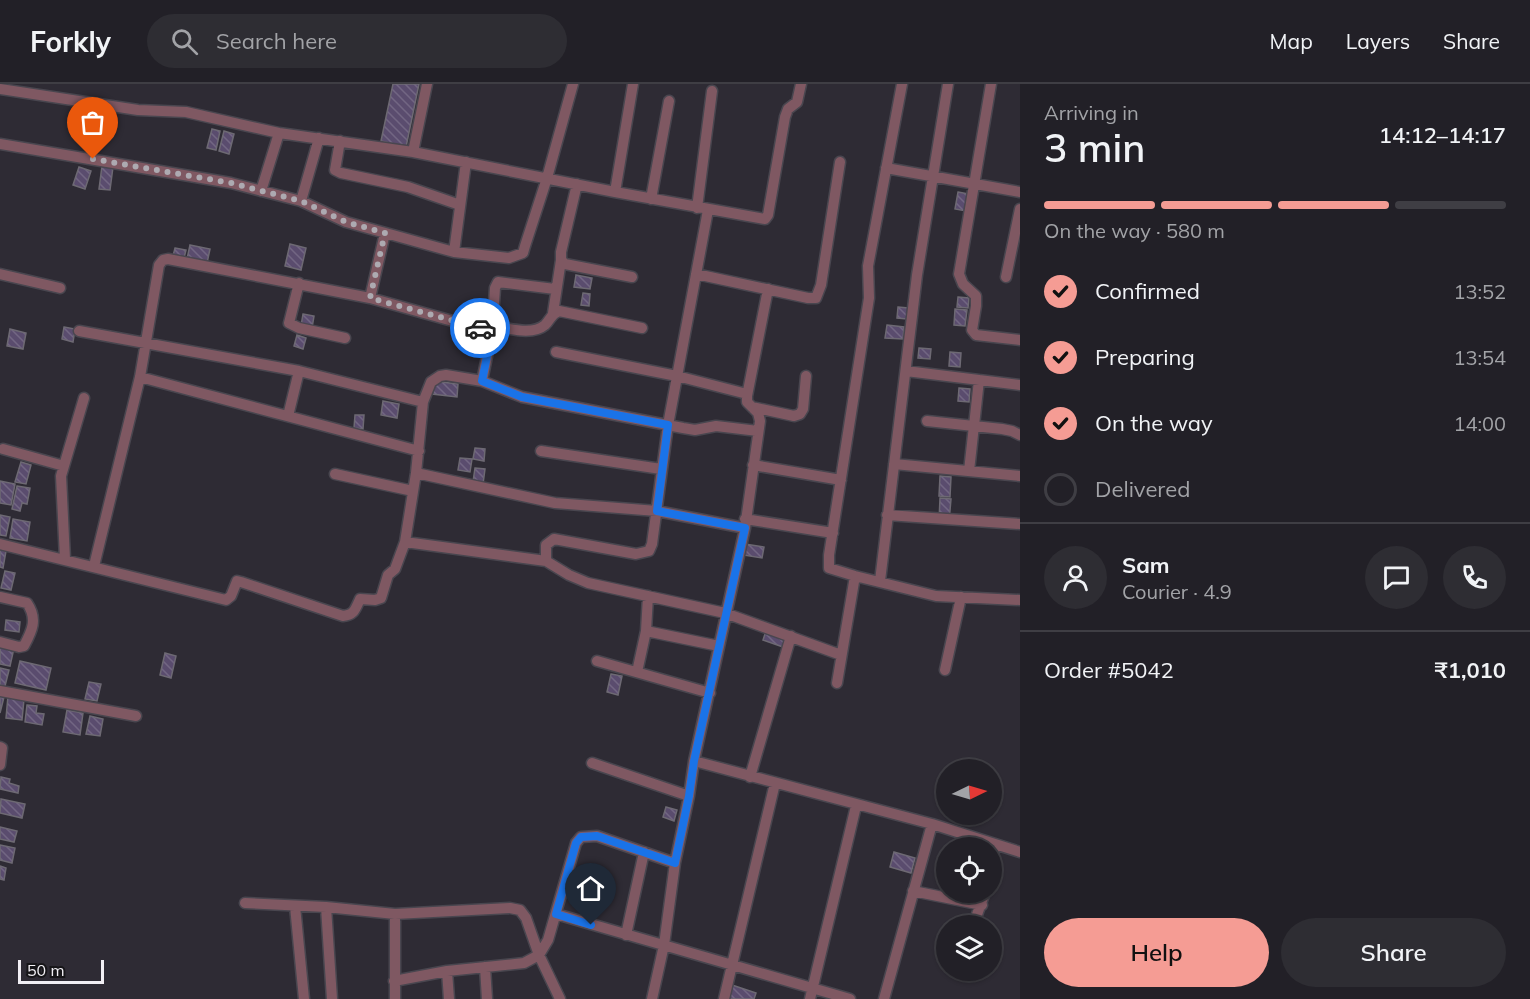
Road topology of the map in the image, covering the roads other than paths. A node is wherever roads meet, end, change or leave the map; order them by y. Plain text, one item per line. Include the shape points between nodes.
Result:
1 (426, 84) edge
2 (573, 84) edge
3 (633, 84) edge
4 (801, 84) edge
5 (902, 84) edge
6 (948, 84) edge
7 (991, 84) edge
8 (0, 89) edge
9 (712, 91) dead end
10 (669, 101) dead end
11 (279, 133) junction
12 (319, 138) junction
13 (340, 141) junction
14 (0, 144) edge
15 (413, 152) junction
16 (466, 162) junction
17 (840, 162) dead end
18 (886, 168) junction
19 (933, 177) junction
20 (547, 178) junction
21 (975, 183) junction
22 (577, 184) junction
23 (261, 191) junction
24 (615, 192) junction
25 (1020, 192) edge
26 (651, 199) junction
27 (301, 201) junction
28 (460, 205) junction
29 (697, 208) junction
30 (1020, 209) edge
31 (708, 210) junction
32 (385, 233) junction
33 (454, 252) junction
34 (561, 260) junction
35 (0, 274) edge
36 (696, 274) junction
37 (632, 277) dead end
38 (1006, 277) dead end
39 (299, 283) junction
40 (60, 288) dead end
41 (555, 289) junction
42 (768, 289) junction
43 (370, 298) junction
44 (553, 313) junction
45 (642, 328) dead end
46 (492, 329) junction
47 (79, 330) dead end
48 (345, 338) dead end
49 (1020, 340) edge
50 (146, 344) junction
51 (556, 352) dead end
52 (299, 371) junction
53 (906, 371) junction
54 (677, 376) junction
55 (806, 376) dead end
56 (140, 377) junction
57 (979, 380) junction
58 (482, 381) junction
59 (1020, 385) edge
60 (747, 394) junction
61 (84, 398) dead end
62 (423, 402) junction
63 (752, 407) junction
64 (288, 416) junction
65 (927, 421) dead end
66 (668, 425) junction
67 (973, 426) junction
68 (758, 431) junction
69 (1020, 435) edge
70 (3, 449) dead end
71 (419, 451) junction
72 (541, 451) dead end
73 (894, 464) junction
74 (753, 465) junction
75 (64, 466) junction
76 (661, 469) junction
77 (969, 471) junction
78 (416, 473) junction
79 (335, 474) dead end
80 (1020, 476) edge
81 (841, 480) junction
82 (413, 491) junction
83 (657, 511) junction
84 (887, 515) junction
85 (745, 524) junction
86 (1020, 524) edge
87 (833, 533) junction
88 (405, 542) junction
89 (0, 544) edge
90 (65, 558) junction
91 (546, 561) junction
92 (94, 566) junction
93 (855, 576) junction
94 (880, 581) junction
95 (648, 596) junction
96 (0, 597) edge
97 (961, 597) junction
98 (1020, 600) edge
99 (725, 613) junction
100 (646, 631) junction
101 (791, 636) junction
102 (0, 642) edge
103 (719, 646) junction
104 (841, 655) junction
105 (597, 661) dead end
106 (945, 670) dead end
107 (637, 672) junction
108 (837, 683) dead end
109 (0, 691) edge
110 (710, 693) junction
111 (136, 716) dead end
112 (0, 747) edge
113 (694, 761) junction
114 (592, 764) dead end
115 (0, 765) edge
116 (750, 777) junction
117 (776, 783) junction
118 (689, 796) junction
119 (856, 806) junction
120 (932, 824) junction
121 (971, 837) edge
122 (1002, 847) edge
123 (644, 852) junction
124 (1020, 852) edge
125 (675, 863) junction
126 (914, 891) junction
127 (245, 903) dead end
128 (982, 905) joint
129 (295, 906) junction
130 (326, 907) junction
131 (395, 914) junction
132 (556, 914) junction
133 (978, 915) edge
134 (626, 935) junction
135 (664, 945) junction
136 (539, 955) junction
137 (732, 964) junction
138 (485, 967) junction
139 (447, 971) junction
140 (394, 981) junction
141 (813, 987) junction
142 (304, 999) edge
143 (332, 999) edge
144 (395, 999) edge
145 (449, 999) edge
146 (487, 999) edge
147 (560, 999) edge
148 (652, 999) edge
149 (724, 999) edge
150 (810, 999) edge
151 (849, 999) edge
152 (884, 999) edge

1 - 15 street
2 - 20 street
3 - 24 street
4 - 31 street via 797,102 785,117 768,215 765,219
5 - 18 street
6 - 19 street
7 - 21 street
8 - 11 street via 138,110 186,112
9 - 29 street
10 - 26 street
11 - 12 street
11 - 23 street
12 - 13 street
12 - 27 street
13 - 15 street
13 - 28 street via 335,170 399,184
14 - 23 street
15 - 16 street
16 - 20 street
16 - 28 street
17 - 42 street via 816,298
18 - 19 street
18 - 81 street via 868,266 869,298
19 - 21 street
19 - 53 street
20 - 22 street
20 - 33 street via 523,253 509,258
21 - 25 street
21 - 49 street via 959,274 976,296 972,330 976,335
22 - 24 street
22 - 34 street
23 - 27 street
24 - 26 street
26 - 29 street
27 - 32 street via 346,222
28 - 33 street
29 - 31 street
30 - 38 street
31 - 36 street
32 - 33 street
32 - 43 street
34 - 37 street
34 - 41 street
35 - 40 street
36 - 42 street
36 - 54 street
39 - 43 street
39 - 48 street via 289,323
39 - 50 street via 163,260 159,264
41 - 44 street
41 - 46 street via 498,282
42 - 60 street
43 - 46 street
44 - 45 street via 566,311
44 - 46 street via 536,330
46 - 58 street
47 - 50 street
50 - 52 street
50 - 56 street
51 - 54 street
52 - 62 street
52 - 64 street
53 - 57 street
53 - 73 street
54 - 60 street
54 - 66 street
55 - 63 street via 800,414
56 - 64 street
56 - 92 street
57 - 59 street
57 - 67 street
58 - 62 street via 440,376 431,382
58 - 66 street via 522,397
60 - 63 street
61 - 75 street
62 - 71 street
63 - 68 street via 758,413
64 - 71 street
65 - 67 street
66 - 68 street via 694,430 716,426
66 - 76 street
67 - 69 street
67 - 77 street
68 - 74 street
70 - 75 street
71 - 78 street
72 - 76 street
73 - 77 street
73 - 84 street
74 - 81 street
74 - 85 street
75 - 90 street via 61,476
76 - 83 street
77 - 80 street
78 - 82 street
78 - 83 street via 555,503
79 - 82 street
81 - 87 street
82 - 88 street
83 - 85 street
83 - 91 street via 649,550 636,554 554,539 546,545
84 - 86 street
84 - 94 street
85 - 87 street
85 - 99 street
87 - 93 street via 830,568
88 - 91 street
88 - 92 street via 381,598 360,599 354,613 342,616 237,581 226,600
89 - 90 street
90 - 92 street
91 - 95 street via 588,583
93 - 94 street
93 - 104 street
94 - 97 street via 936,596
95 - 99 street
95 - 100 street
96 - 102 street via 27,603 34,625 24,646
97 - 98 street
97 - 106 street
99 - 101 street
99 - 103 street
100 - 103 street
100 - 107 street
101 - 104 street
101 - 116 street
103 - 110 street
104 - 108 street
105 - 107 street
107 - 110 street
109 - 111 street
110 - 113 street
112 - 115 street
113 - 116 street
113 - 118 street
114 - 118 street
116 - 117 street
117 - 119 street
117 - 137 street
118 - 125 street
119 - 120 street
119 - 141 street
120 - 121 street
120 - 126 street
122 - 124 street
123 - 125 street
123 - 132 street via 597,836 581,837
123 - 134 street
125 - 135 street
126 - 128 street
126 - 152 street
127 - 129 street
128 - 133 street
129 - 130 street
129 - 142 street
130 - 131 street
130 - 143 street
131 - 136 street via 520,910
131 - 140 street
132 - 134 street
132 - 136 street
134 - 135 street
135 - 137 street
135 - 148 street
136 - 138 street via 524,963
136 - 147 street
137 - 141 street
137 - 149 street
138 - 139 street
138 - 146 street
139 - 140 street
139 - 145 street
140 - 144 street
141 - 150 street
141 - 151 street

